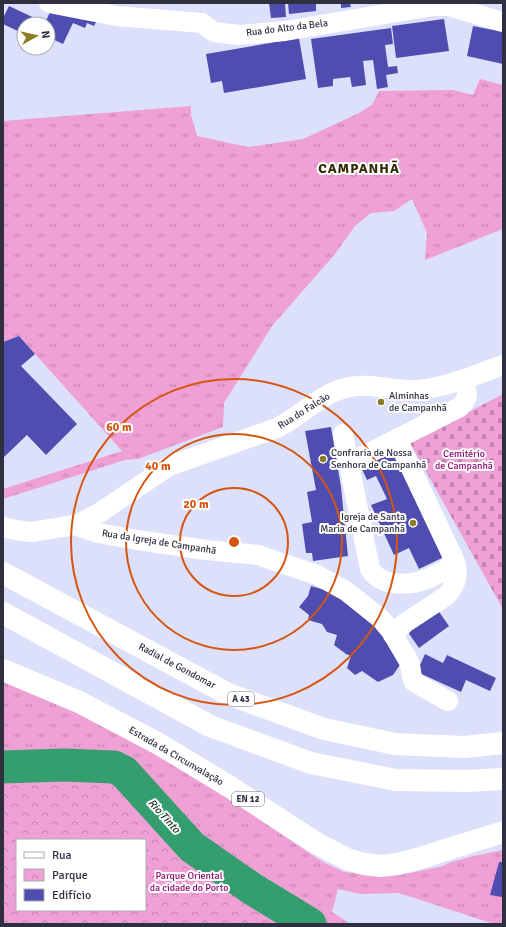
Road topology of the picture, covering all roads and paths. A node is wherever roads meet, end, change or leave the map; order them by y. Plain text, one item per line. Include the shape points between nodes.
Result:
1 (49, 3) edge
2 (503, 22) edge
3 (503, 365) edge
4 (462, 380) junction
5 (344, 434) dead end
6 (397, 439) junction
7 (349, 463) junction
8 (75, 525) junction
9 (3, 527) edge
10 (452, 555) junction
11 (3, 573) edge
12 (3, 613) edge
13 (393, 635) junction
14 (3, 670) edge
15 (448, 701) dead end
16 (503, 744) edge
17 (503, 779) edge
18 (503, 832) edge

1 - 2 street, Rua do Alto da Bela via 116,16 202,23 214,32 239,35 285,31 433,6 454,8
3 - 4 street, Rua do Falcão
4 - 6 street via 467,395 460,407
4 - 8 street, Rua do Falcão via 417,390 364,385 343,388 320,399 277,428 169,466 99,513
5 - 7 street
6 - 7 street
6 - 10 street
7 - 10 street via 368,565 372,572 390,582 418,582 450,567 453,562
8 - 9 street, Rua da Igreja de Campanhã via 31,532
8 - 13 street, Rua da Igreja de Campanhã via 98,533 137,540 258,555 317,575 346,591 381,620
10 - 13 street via 457,564 457,572 456,582 451,591 405,623
11 - 16 main road, Radial de Gondomar / A 43 via 228,694 324,729 395,744 464,747
12 - 17 main road via 210,726 311,763 396,780 468,782
13 - 15 street, Rua da Igreja de Campanhã via 411,665 414,682
14 - 18 main road, Estrada da Circunvalação / EN 12 via 79,702 159,744 316,843 347,859 380,866 398,864

